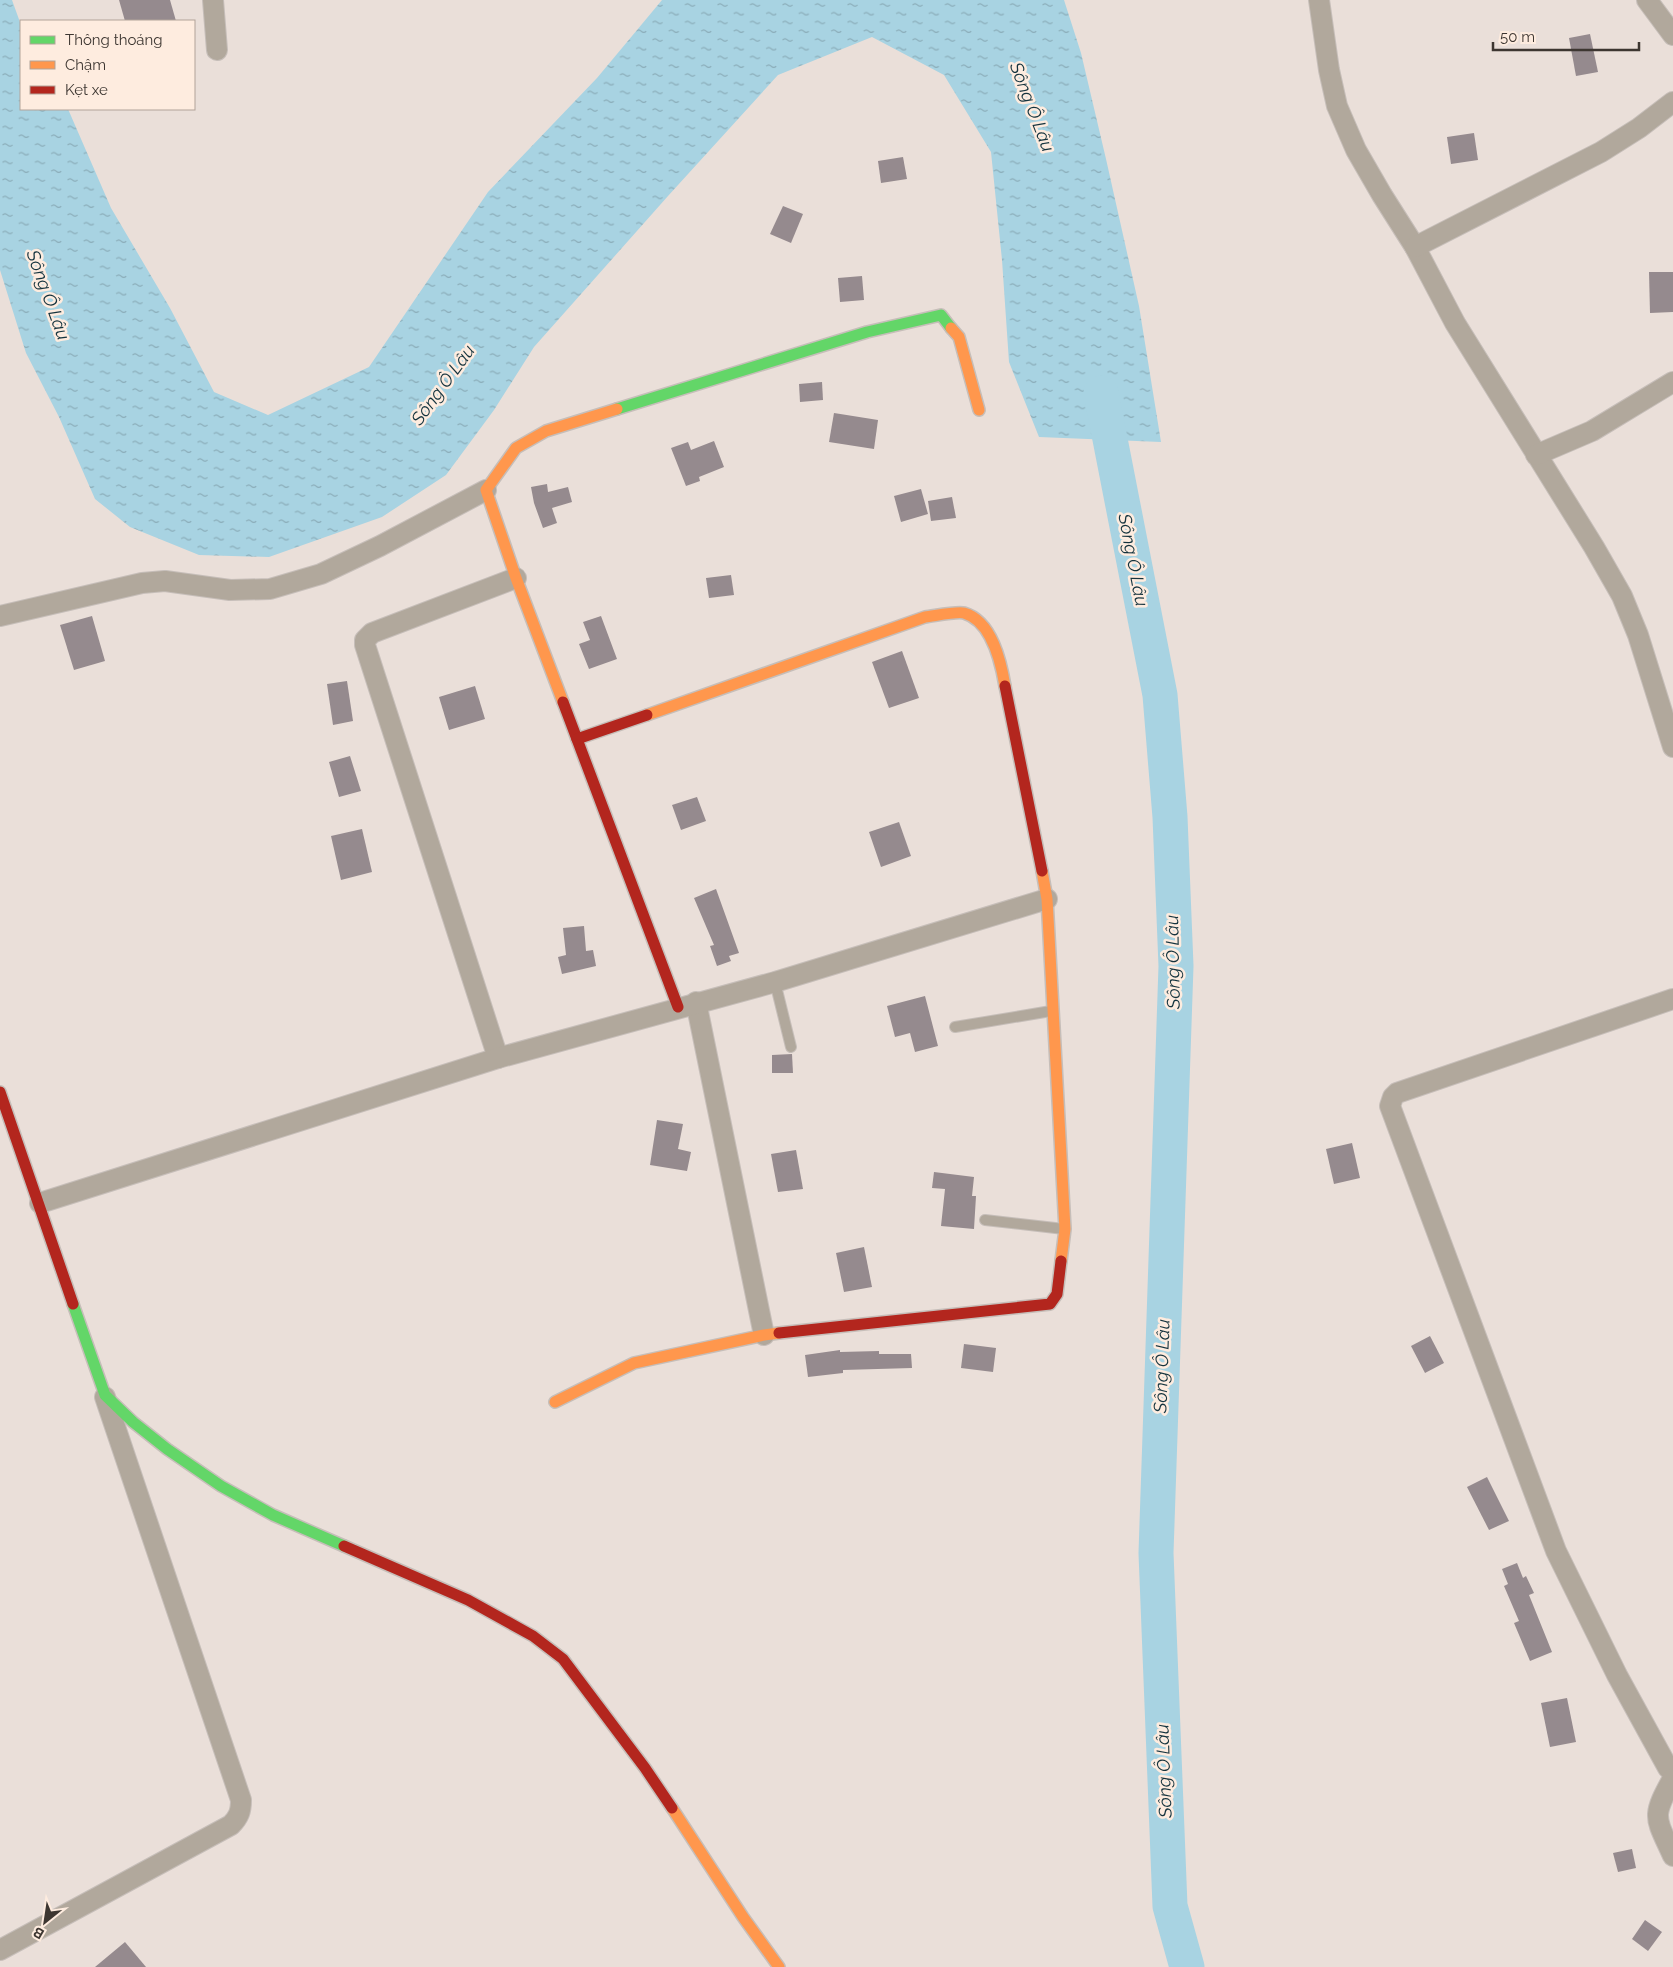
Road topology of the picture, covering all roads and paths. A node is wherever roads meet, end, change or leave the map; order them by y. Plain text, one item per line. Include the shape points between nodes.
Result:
1 (213, 0) edge
2 (1319, 0) edge
3 (1647, 0) edge
4 (1673, 35) edge
5 (217, 50) dead end
6 (1673, 102) edge
7 (1416, 247) junction
8 (1673, 382) edge
9 (979, 410) dead end
10 (1536, 455) junction
11 (486, 490) junction
12 (516, 578) junction
13 (0, 616) edge
14 (578, 739) junction
15 (1673, 747) edge
16 (1047, 899) junction
17 (775, 982) junction
18 (1673, 998) edge
19 (687, 1005) junction
20 (1052, 1011) junction
21 (955, 1027) dead end
22 (791, 1047) dead end
23 (498, 1058) junction
24 (0, 1092) edge
25 (40, 1203) junction
26 (985, 1220) dead end
27 (1065, 1229) junction
28 (764, 1335) junction
29 (105, 1395) junction
30 (555, 1402) dead end
31 (1673, 1772) edge
32 (1673, 1778) edge
33 (1673, 1856) edge
34 (0, 1950) edge
35 (779, 1967) edge

1 - 5 street
2 - 7 street via 1337,106 1356,150
3 - 4 street
6 - 7 street via 1601,152
7 - 10 street via 1455,323
8 - 10 street via 1592,431
9 - 11 street via 959,337 941,315 868,332 546,430 516,448
10 - 15 street via 1622,596 1638,635
11 - 12 street
11 - 13 street via 321,574 270,589 230,590 150,582
12 - 14 street
12 - 23 street via 372,632 364,645
14 - 16 street via 925,617 964,613 984,626 1000,658
14 - 19 street
16 - 17 street
16 - 20 street
17 - 19 street
17 - 22 lane
18 - 31 street via 1397,1093 1390,1106 1556,1551 1617,1674
19 - 23 street
19 - 28 street
20 - 21 lane
20 - 27 street
23 - 25 street
24 - 25 street
25 - 29 street
26 - 27 lane
27 - 28 street via 1057,1294 1050,1304
28 - 30 street via 634,1363
29 - 34 street via 238,1790 240,1814 231,1825
29 - 35 street via 132,1422 221,1486 274,1515 468,1600 532,1636 563,1659 645,1768
32 - 33 street via 1657,1814

